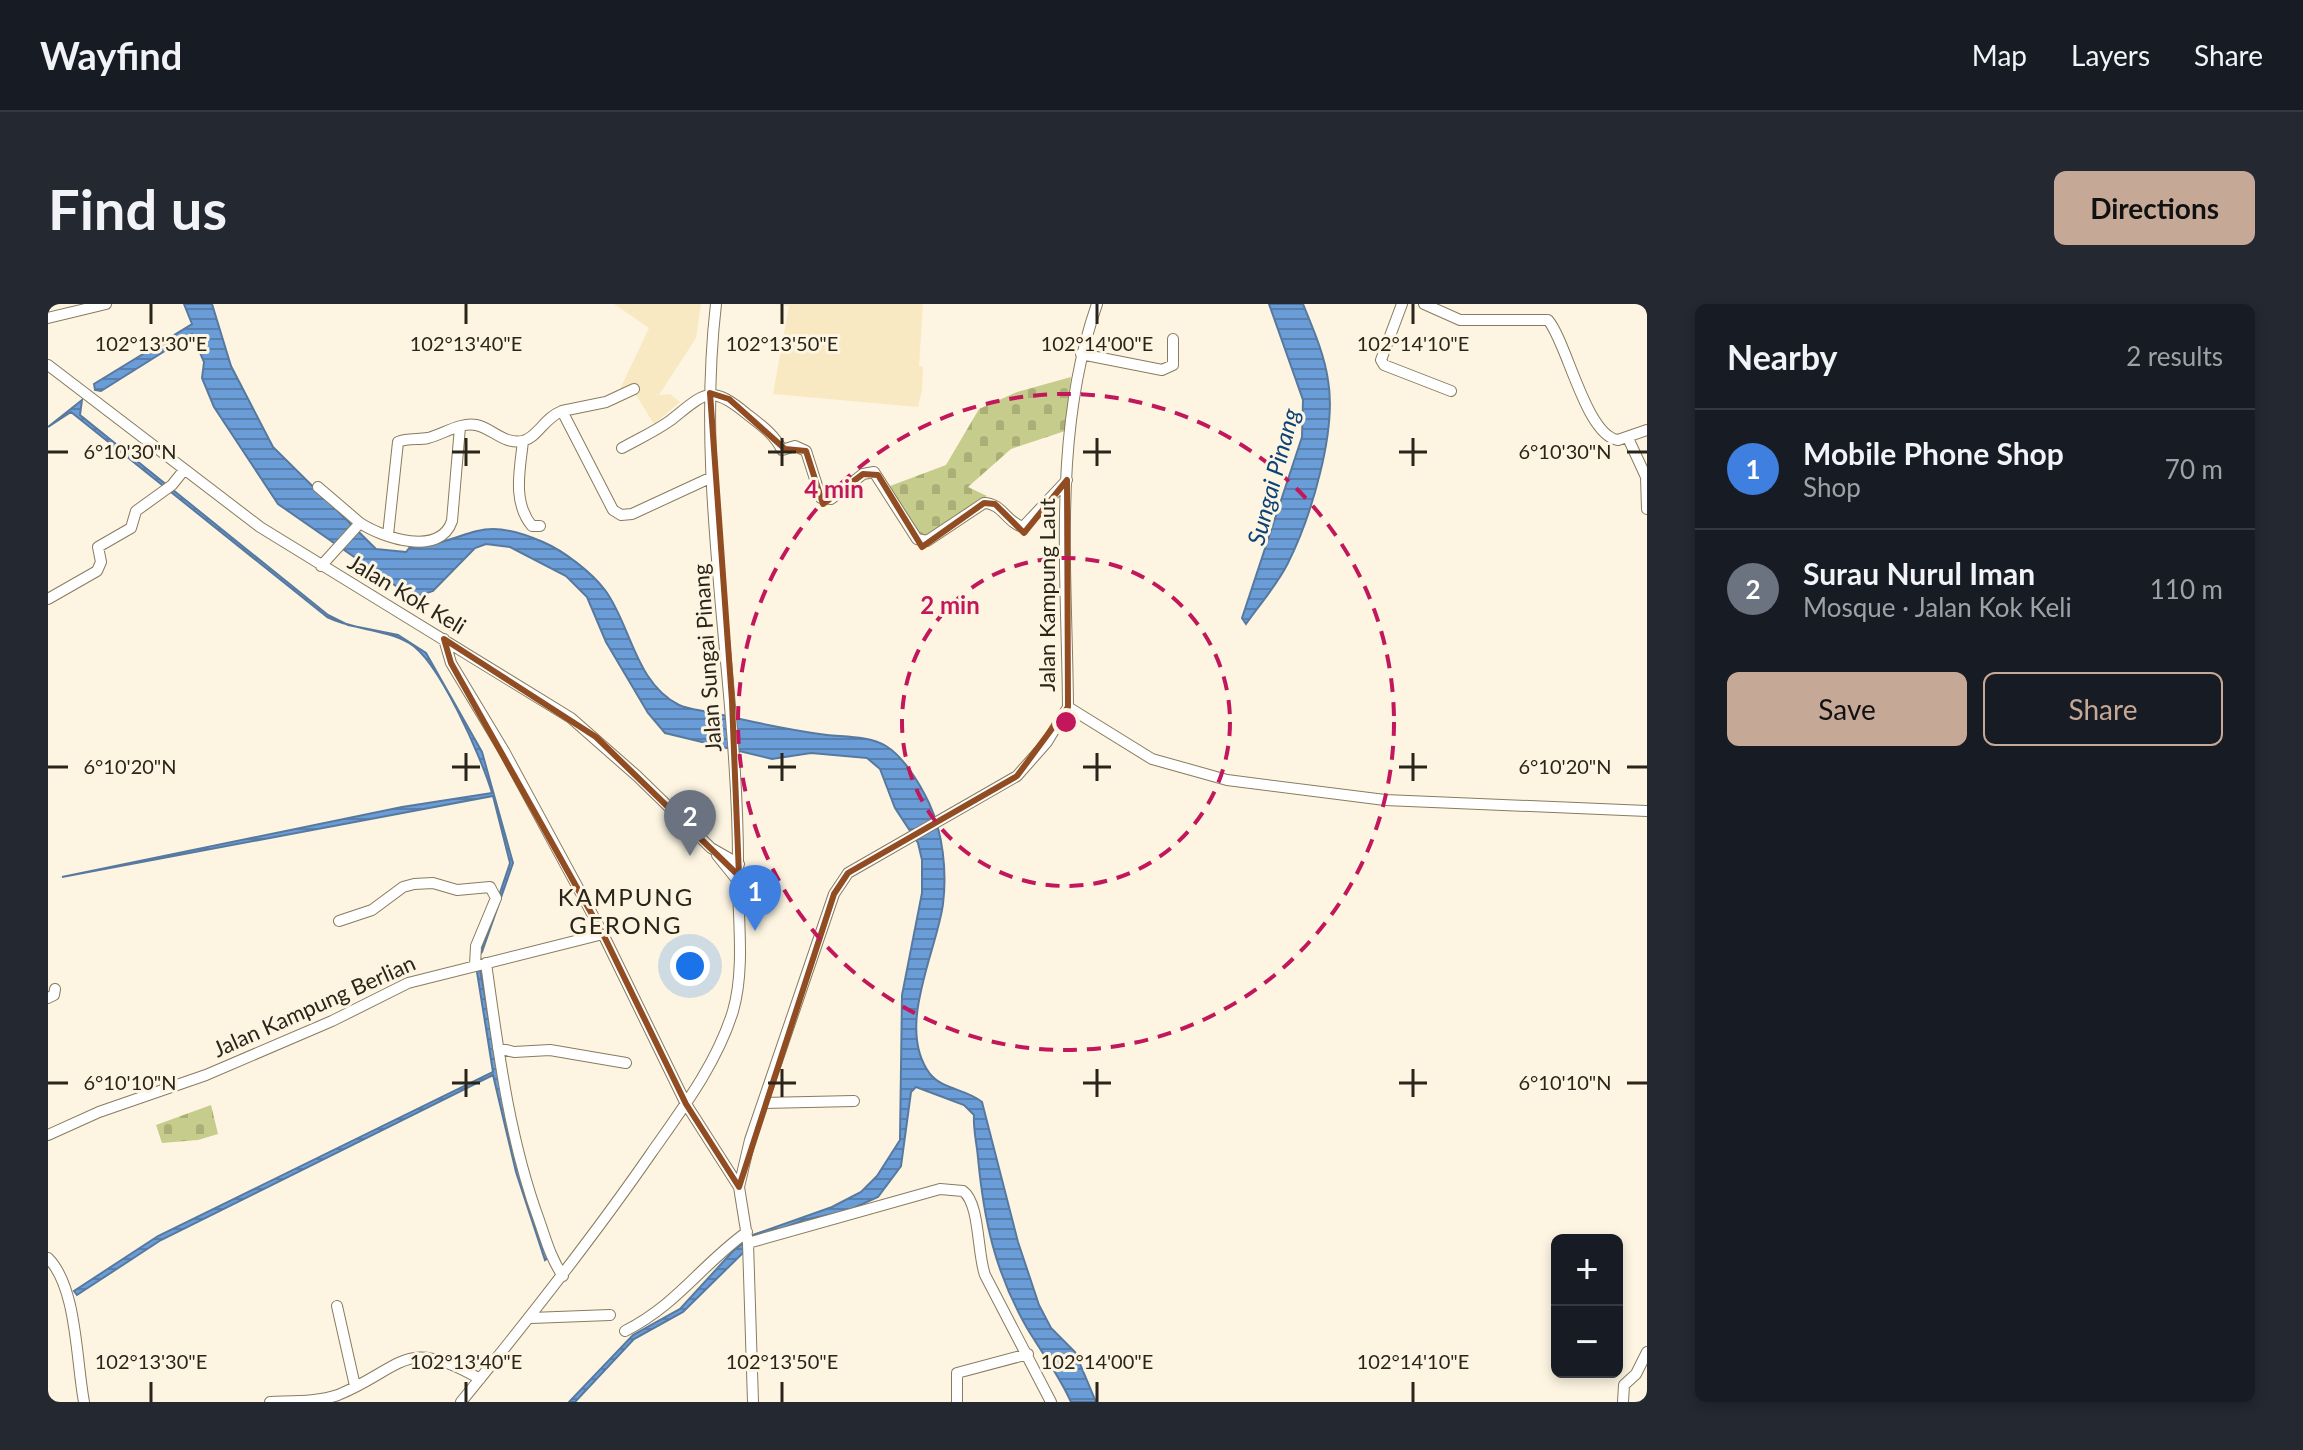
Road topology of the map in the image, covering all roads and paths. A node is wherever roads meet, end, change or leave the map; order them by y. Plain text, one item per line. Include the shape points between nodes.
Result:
1 (106, 304) edge
2 (716, 304) edge
3 (1097, 304) edge
4 (1402, 304) edge
5 (1424, 304) edge
6 (48, 318) edge
7 (1173, 339) dead end
8 (1081, 354) junction
9 (48, 365) edge
10 (634, 389) dead end
11 (1451, 391) dead end
12 (710, 393) junction
13 (562, 411) junction
14 (460, 427) junction
15 (1647, 430) edge
16 (1628, 438) junction
17 (523, 441) junction
18 (622, 448) dead end
19 (184, 470) junction
20 (712, 477) junction
21 (1067, 480) junction
22 (318, 487) dead end
23 (1647, 509) edge
24 (358, 525) junction
25 (540, 526) dead end
26 (388, 535) junction
27 (324, 563) junction
28 (48, 599) edge
29 (444, 639) junction
30 (1068, 707) junction
31 (1647, 811) edge
32 (709, 845) junction
33 (738, 846) junction
34 (739, 864) junction
35 (738, 881) junction
36 (339, 921) dead end
37 (603, 934) junction
38 (480, 964) junction
39 (498, 1048) junction
40 (626, 1063) dead end
41 (854, 1101) dead end
42 (763, 1103) junction
43 (686, 1104) junction
44 (48, 1135) edge
45 (739, 1187) junction
46 (747, 1238) junction
47 (48, 1258) edge
48 (563, 1276) junction
49 (337, 1306) dead end
50 (610, 1315) dead end
51 (531, 1318) junction
52 (625, 1331) dead end
53 (1647, 1352) edge
54 (1028, 1354) junction
55 (480, 1379) junction
56 (351, 1388) junction
57 (84, 1402) edge
58 (270, 1402) edge
59 (342, 1402) edge
60 (461, 1402) edge
61 (753, 1402) edge
62 (957, 1402) edge
63 (1051, 1402) edge
64 (1623, 1402) edge

1 - 6 street
2 - 12 street, Jalan Sungai Pinang
3 - 8 street, Jalan Kampung Laut
4 - 11 street via 1381,360
5 - 16 street via 1460,320 1548,320 1573,381 1607,435
7 - 8 street via 1173,365 1162,370
8 - 21 street, Jalan Kampung Laut via 1070,414
9 - 19 street, Jalan Kok Keli
10 - 13 street via 606,402
12 - 18 street
12 - 20 street, Jalan Sungai Pinang
12 - 21 street via 729,399 771,433 782,450 795,446 806,451 825,500 863,474 878,475 922,541 984,503 995,504 1018,527 1026,526
13 - 17 street
13 - 20 street via 613,510 621,515
14 - 17 street via 478,425 502,438
14 - 26 street via 396,444
14 - 26 street via 447,531 429,541
15 - 16 street
16 - 23 street via 1646,477
17 - 25 street via 518,488 528,521
19 - 27 street, Jalan Kok Keli via 260,527
19 - 28 street via 136,511 124,535 95,550 101,562 97,571
20 - 33 street, Jalan Sungai Pinang via 732,701
21 - 30 street, Jalan Kampung Laut
22 - 24 street
24 - 26 street
24 - 27 street
27 - 29 street, Jalan Kok Keli
29 - 32 street, Jalan Kok Keli via 596,737
29 - 37 street via 467,693
30 - 31 street via 1152,759 1227,780 1385,800
30 - 42 street, Jalan Kampung Laut via 1017,776 848,873 834,894
32 - 33 street
32 - 34 street, Jalan Kok Keli
32 - 35 street
33 - 34 street, Jalan Sungai Pinang
34 - 35 street, Jalan Sungai Pinang
35 - 43 street, Jalan Sungai Pinang via 736,999 716,1053
36 - 38 street via 372,910 414,884 461,890 490,887 495,903 476,946
37 - 38 street, Jalan Kampung Berlian
37 - 43 street
38 - 39 street
38 - 44 street, Jalan Kampung Berlian via 408,983 206,1075
39 - 40 street via 550,1050
39 - 48 street via 517,1148
41 - 42 street
42 - 45 street, Jalan Kampung Laut
43 - 45 street
43 - 48 street, Jalan Sungai Pinang
45 - 46 street
46 - 52 street via 718,1255 666,1307
46 - 54 street via 940,1189 963,1191 973,1205 985,1275
46 - 61 street
47 - 57 street via 61,1270 68,1295
48 - 51 street, Jalan Sungai Pinang
49 - 56 street
50 - 51 street
51 - 55 street, Jalan Sungai Pinang
53 - 64 street via 1624,1385
54 - 62 street via 957,1373
54 - 63 street
55 - 56 street via 444,1361 414,1356
55 - 60 street, Jalan Sungai Pinang
56 - 58 street via 328,1398
56 - 59 street

